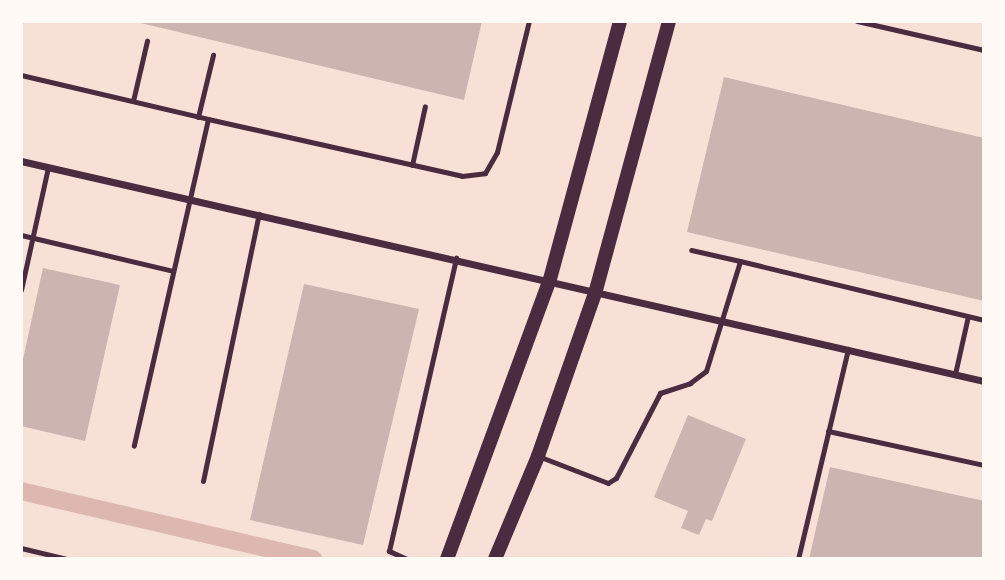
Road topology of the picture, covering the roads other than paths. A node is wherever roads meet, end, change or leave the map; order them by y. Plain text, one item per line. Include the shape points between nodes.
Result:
1 (529, 21) edge
2 (620, 21) edge
3 (669, 21) edge
4 (858, 21) edge
5 (147, 41) dead end
6 (984, 50) edge
7 (213, 55) dead end
8 (21, 75) edge
9 (133, 101) junction
10 (425, 106) dead end
11 (198, 117) junction
12 (208, 119) junction
13 (21, 161) edge
14 (412, 164) junction
15 (48, 167) junction
16 (189, 198) junction
17 (259, 214) junction
18 (21, 235) edge
19 (32, 237) junction
20 (691, 250) dead end
21 (456, 258) junction
22 (740, 261) junction
23 (173, 271) junction
24 (550, 279) junction
25 (21, 290) edge
26 (596, 290) junction
27 (968, 316) junction
28 (722, 320) junction
29 (984, 320) edge
30 (848, 349) junction
31 (955, 374) junction
32 (984, 381) edge
33 (828, 431) junction
34 (134, 446) dead end
35 (538, 456) junction
36 (984, 465) edge
37 (203, 481) dead end
38 (21, 548) edge
39 (67, 559) edge
40 (407, 559) edge
41 (447, 559) edge
42 (495, 559) edge
43 (798, 559) edge

1 - 14 lane via 497,152 485,173 462,176
2 - 24 main road
3 - 26 main road
4 - 6 lane
5 - 9 lane
7 - 11 lane
8 - 9 lane
9 - 11 lane
10 - 14 lane
11 - 12 lane
12 - 14 lane
12 - 16 lane
13 - 15 street
15 - 16 street
15 - 19 lane
16 - 17 street
16 - 23 lane
17 - 21 street
17 - 37 lane
18 - 19 lane
19 - 23 lane
19 - 25 lane
20 - 22 lane
21 - 24 street
21 - 40 lane via 389,551
22 - 27 lane
22 - 28 lane
23 - 34 lane
24 - 26 street
24 - 41 main road
26 - 28 street
26 - 35 main road
27 - 29 lane
27 - 31 lane
28 - 30 street
28 - 35 lane via 706,371 690,383 660,393 616,478 597,482
30 - 31 street
30 - 33 lane
31 - 32 street
33 - 36 lane
33 - 43 lane
35 - 42 main road
38 - 39 lane

